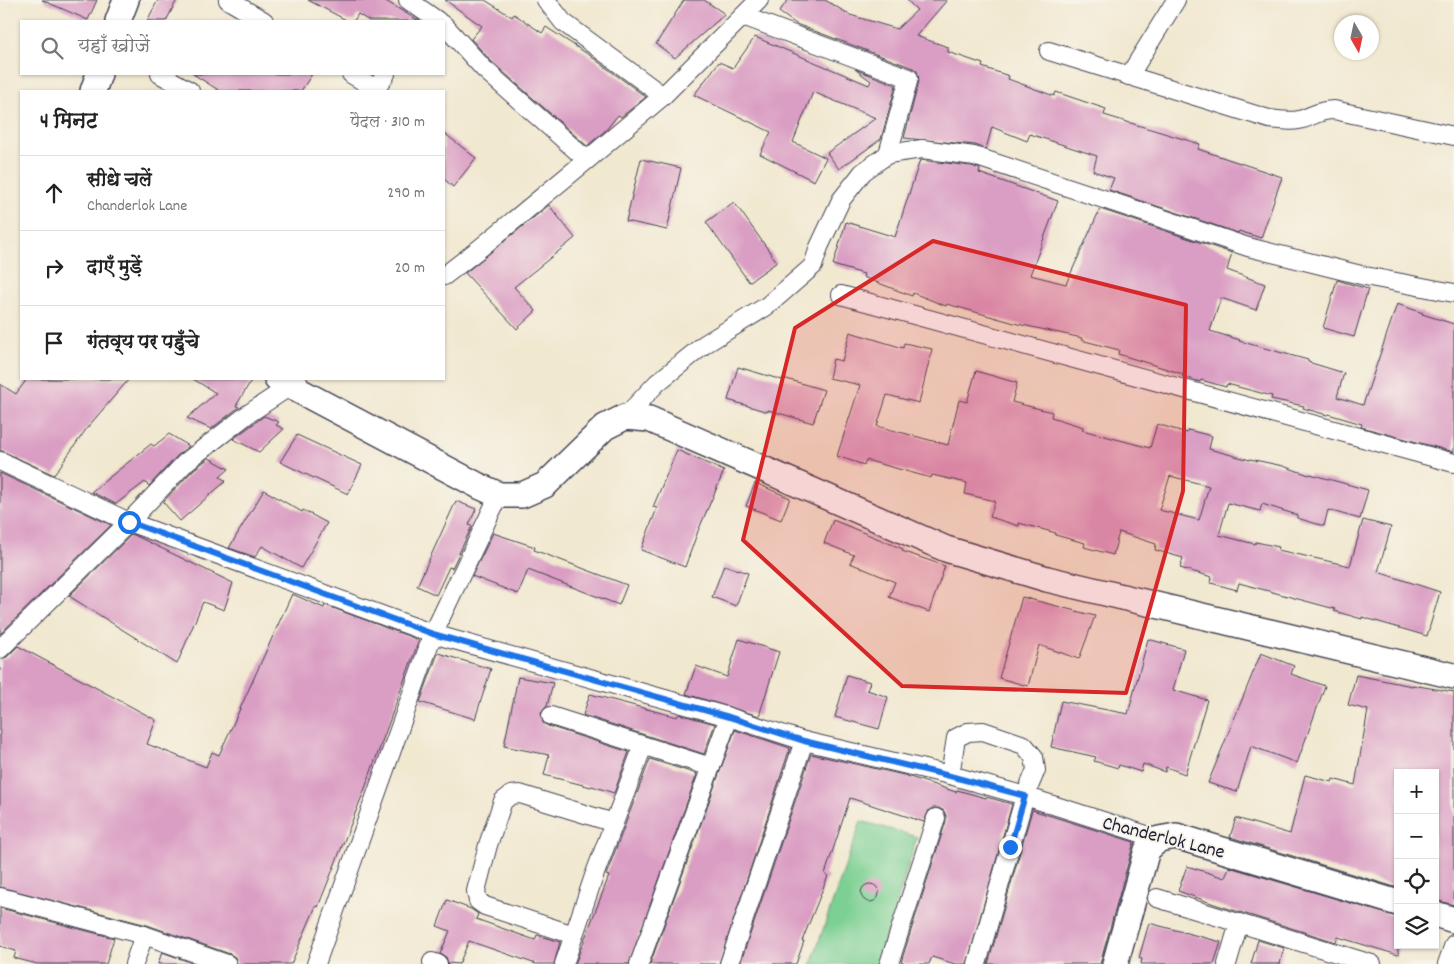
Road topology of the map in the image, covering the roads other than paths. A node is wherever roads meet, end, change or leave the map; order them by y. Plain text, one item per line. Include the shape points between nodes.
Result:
1 (126, 0) edge
2 (228, 0) edge
3 (408, 0) edge
4 (546, 0) edge
5 (759, 0) edge
6 (1176, 0) edge
7 (743, 16) junction
8 (428, 18) edge
9 (118, 20) edge
10 (262, 20) edge
11 (445, 27) edge
12 (1049, 51) dead end
13 (99, 75) edge
14 (162, 75) edge
15 (352, 75) edge
16 (385, 75) edge
17 (1129, 76) junction
18 (93, 90) edge
19 (188, 90) edge
20 (375, 90) edge
21 (663, 96) junction
22 (1454, 136) edge
23 (888, 154) junction
24 (587, 160) junction
25 (445, 275) edge
26 (1454, 293) edge
27 (841, 295) dead end
28 (290, 381) edge
29 (625, 418) junction
30 (0, 462) edge
31 (1454, 463) edge
32 (499, 495) junction
33 (129, 522) junction
34 (433, 634) junction
35 (0, 650) edge
36 (1454, 676) edge
37 (551, 716) dead end
38 (729, 717) junction
39 (804, 741) junction
40 (643, 746) junction
41 (711, 767) junction
42 (950, 776) junction
43 (1025, 796) junction
44 (936, 818) dead end
45 (614, 823) junction
46 (1159, 839) junction
47 (0, 897) edge
48 (1158, 898) dead end
49 (1394, 902) edge
50 (1439, 915) edge
51 (1454, 920) edge
52 (1239, 923) junction
53 (144, 935) junction
54 (574, 935) junction
55 (1454, 944) edge
56 (134, 964) edge
57 (227, 964) edge
58 (316, 964) edge
59 (564, 964) edge
60 (639, 964) edge
61 (729, 964) edge
62 (889, 964) edge
63 (977, 964) edge
64 (1115, 964) edge
65 (1226, 964) edge
66 (1372, 964) edge
67 (1447, 964) edge

1 - 9 street
2 - 10 street
3 - 8 street
4 - 21 street via 563,22
5 - 7 street
6 - 17 street
7 - 21 street
7 - 23 street via 909,78
11 - 24 street via 484,69
12 - 17 street
13 - 18 street
14 - 19 street
15 - 20 street
16 - 20 street
17 - 22 street via 1270,119 1300,120 1323,110 1334,110
21 - 24 street
23 - 26 street via 922,149 974,156 1248,247 1365,276
23 - 29 street via 863,172 841,200 813,266 767,306 705,344 657,383
24 - 25 street
27 - 31 street
28 - 32 street
28 - 33 street via 186,462
29 - 32 street via 605,426 544,485 522,495
29 - 36 street via 649,419 946,549 1047,579
30 - 33 street, Chanderlok Lane
32 - 34 street
33 - 34 street, Chanderlok Lane
33 - 35 street
34 - 38 street, Chanderlok Lane
34 - 58 street
37 - 40 street
38 - 39 street, Chanderlok Lane
38 - 41 street
39 - 42 street, Chanderlok Lane
39 - 61 street
40 - 41 street
40 - 45 street
41 - 60 street
42 - 43 street, Chanderlok Lane
42 - 43 street via 956,738 968,732 983,731 1024,745 1034,757 1036,770
43 - 46 street, Chanderlok Lane
43 - 63 street
44 - 62 street
45 - 54 street
45 - 54 street via 520,794 511,795 503,801 476,891 478,901
46 - 49 street, Chanderlok Lane via 1176,836
46 - 64 street via 1147,850
47 - 53 street
48 - 52 street
50 - 51 street
52 - 65 street
52 - 66 street
53 - 56 street
53 - 57 street
54 - 59 street
55 - 67 street

